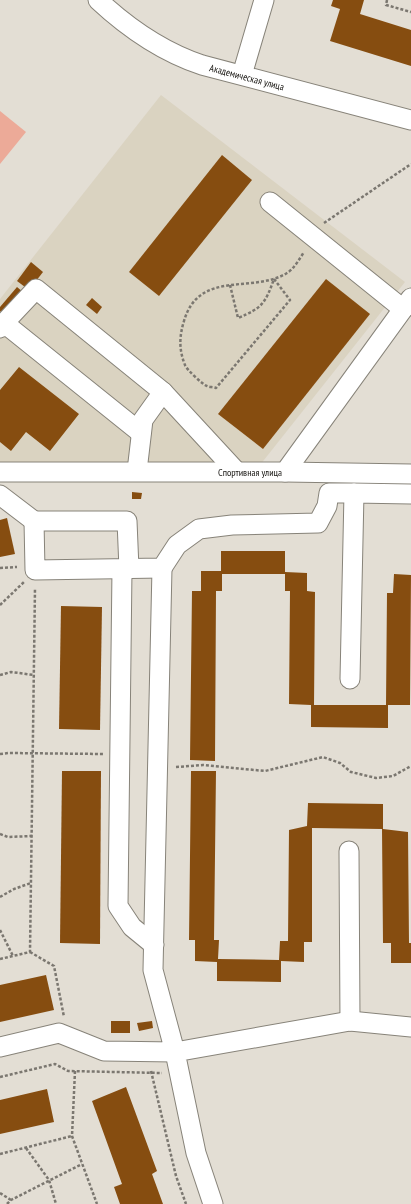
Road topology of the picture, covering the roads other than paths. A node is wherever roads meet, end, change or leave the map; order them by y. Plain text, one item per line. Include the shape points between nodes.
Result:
1 (98, 0) edge
2 (264, 0) edge
3 (242, 75) junction
4 (411, 120) edge
5 (270, 202) dead end
6 (407, 303) edge
7 (2, 326) edge
8 (163, 392) junction
9 (141, 432) junction
10 (137, 471) junction
11 (236, 471) junction
12 (0, 472) edge
13 (285, 472) junction
14 (411, 474) edge
15 (354, 494) junction
16 (411, 494) edge
17 (0, 495) edge
18 (34, 521) junction
19 (162, 568) junction
20 (125, 569) junction
21 (350, 679) dead end
22 (349, 851) dead end
23 (154, 945) junction
24 (350, 1021) junction
25 (411, 1027) edge
26 (0, 1048) edge
27 (175, 1052) junction
28 (213, 1204) edge

1 - 3 street, Академическая улица via 160,47 202,65
2 - 3 street
3 - 4 street, Академическая улица
5 - 6 street via 314,237
6 - 13 street, Спортивная улица
7 - 8 street via 36,289
7 - 9 street
8 - 9 street via 143,420
8 - 11 street
9 - 10 street
10 - 11 street, Спортивная улица
10 - 12 street, Спортивная улица
11 - 13 street, Спортивная улица
13 - 14 street
15 - 16 street
15 - 19 street via 330,493 327,506 318,523 232,525 199,529 176,545
15 - 21 street
17 - 18 street
18 - 20 street via 35,570
18 - 20 street via 127,520
19 - 20 street
19 - 23 street
20 - 23 street via 118,906 132,927
22 - 24 street
23 - 27 street via 154,970
24 - 25 street
24 - 27 street
26 - 27 street via 59,1033 104,1051
27 - 28 street via 196,1153

